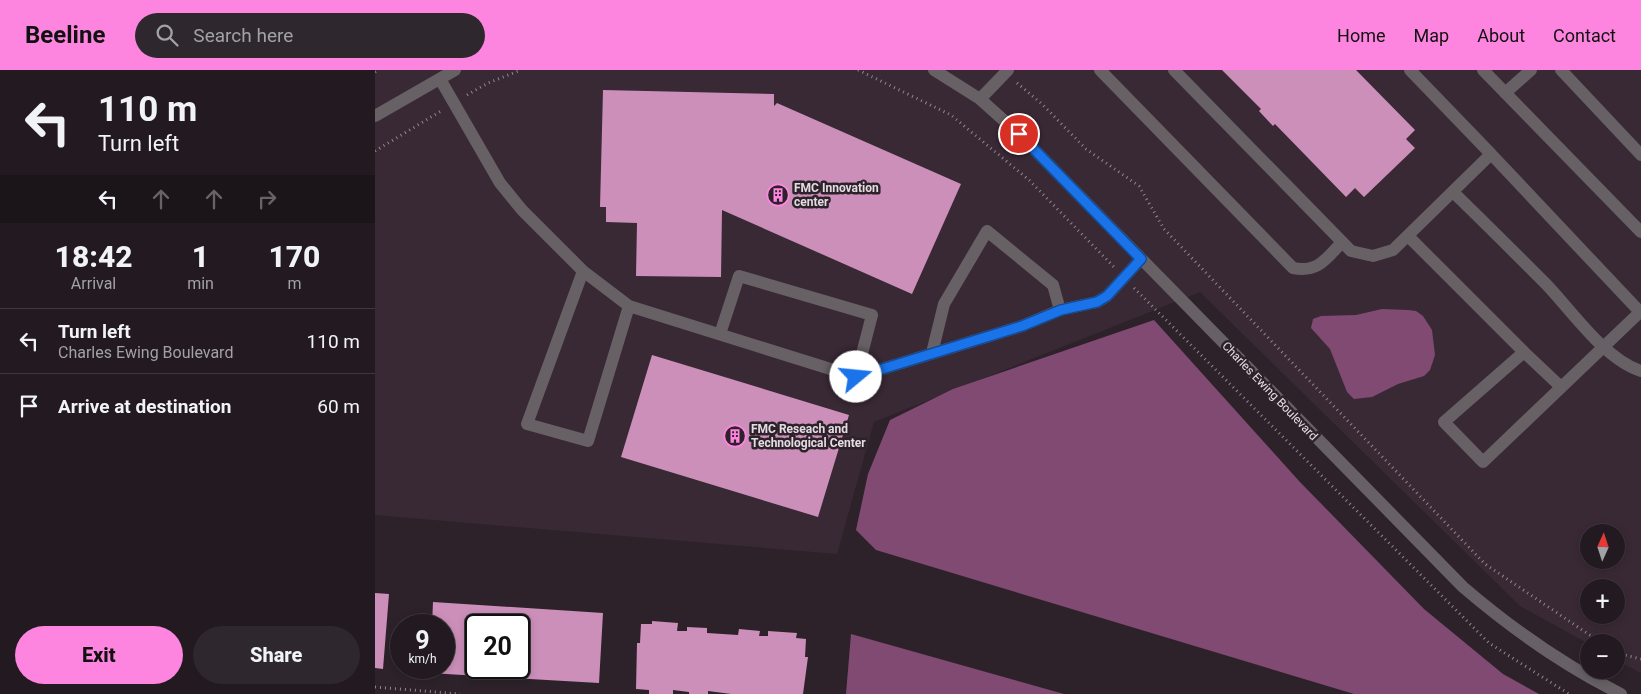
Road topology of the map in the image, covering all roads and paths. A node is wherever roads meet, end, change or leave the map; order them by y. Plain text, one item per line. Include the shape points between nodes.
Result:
1 (455, 70) edge
2 (858, 70) edge
3 (934, 70) edge
4 (1100, 70) edge
5 (1174, 70) edge
6 (1410, 70) edge
7 (1483, 70) edge
8 (1531, 70) edge
9 (1561, 70) edge
10 (1006, 72) edge
11 (440, 78) junction
12 (1505, 93) junction
13 (980, 99) junction
14 (375, 116) edge
15 (1491, 154) junction
16 (1641, 154) edge
17 (1453, 192) junction
18 (1641, 232) edge
19 (1408, 236) junction
20 (1342, 242) junction
21 (1141, 259) junction
22 (583, 272) junction
23 (1124, 278) junction
24 (629, 306) junction
25 (1061, 310) junction
26 (720, 334) junction
27 (1604, 346) junction
28 (1524, 352) junction
29 (932, 353) junction
30 (1641, 371) edge
31 (856, 377) junction
32 (1561, 387) junction
33 (1588, 634) edge
34 (1625, 655) edge
35 (1641, 659) edge
36 (375, 687) edge
37 (460, 694) edge
38 (1569, 694) edge
39 (1621, 694) edge

1 - 11 street
2 - 23 path via 951,115 1029,180
3 - 13 street, Charles Ewing Boulevard
4 - 20 street via 1293,268 1313,269
5 - 20 street
6 - 15 street
7 - 12 street
8 - 12 street
9 - 16 street
10 - 13 street
10 - 33 path via 1086,149 1139,186 1164,229 1485,564
11 - 14 street
11 - 22 street via 500,183
12 - 18 street
13 - 21 street, Charles Ewing Boulevard via 1019,134
15 - 17 street
15 - 27 street via 1640,312
17 - 19 street
17 - 27 street
19 - 20 street via 1393,250 1373,256 1351,251
19 - 28 street
21 - 23 street
21 - 39 street, Charles Ewing Boulevard via 1463,587 1530,640
22 - 24 street
22 - 24 street via 527,424 588,441
23 - 25 street via 1097,302
23 - 38 path via 1489,643
24 - 26 street
25 - 29 street via 1022,326
25 - 29 street via 1053,284 987,232 944,304
26 - 31 street
26 - 31 street via 739,276 872,315
27 - 30 street via 1629,367
27 - 32 street
28 - 32 street
28 - 32 street via 1444,422 1483,462
29 - 31 street
34 - 35 path
36 - 37 path

